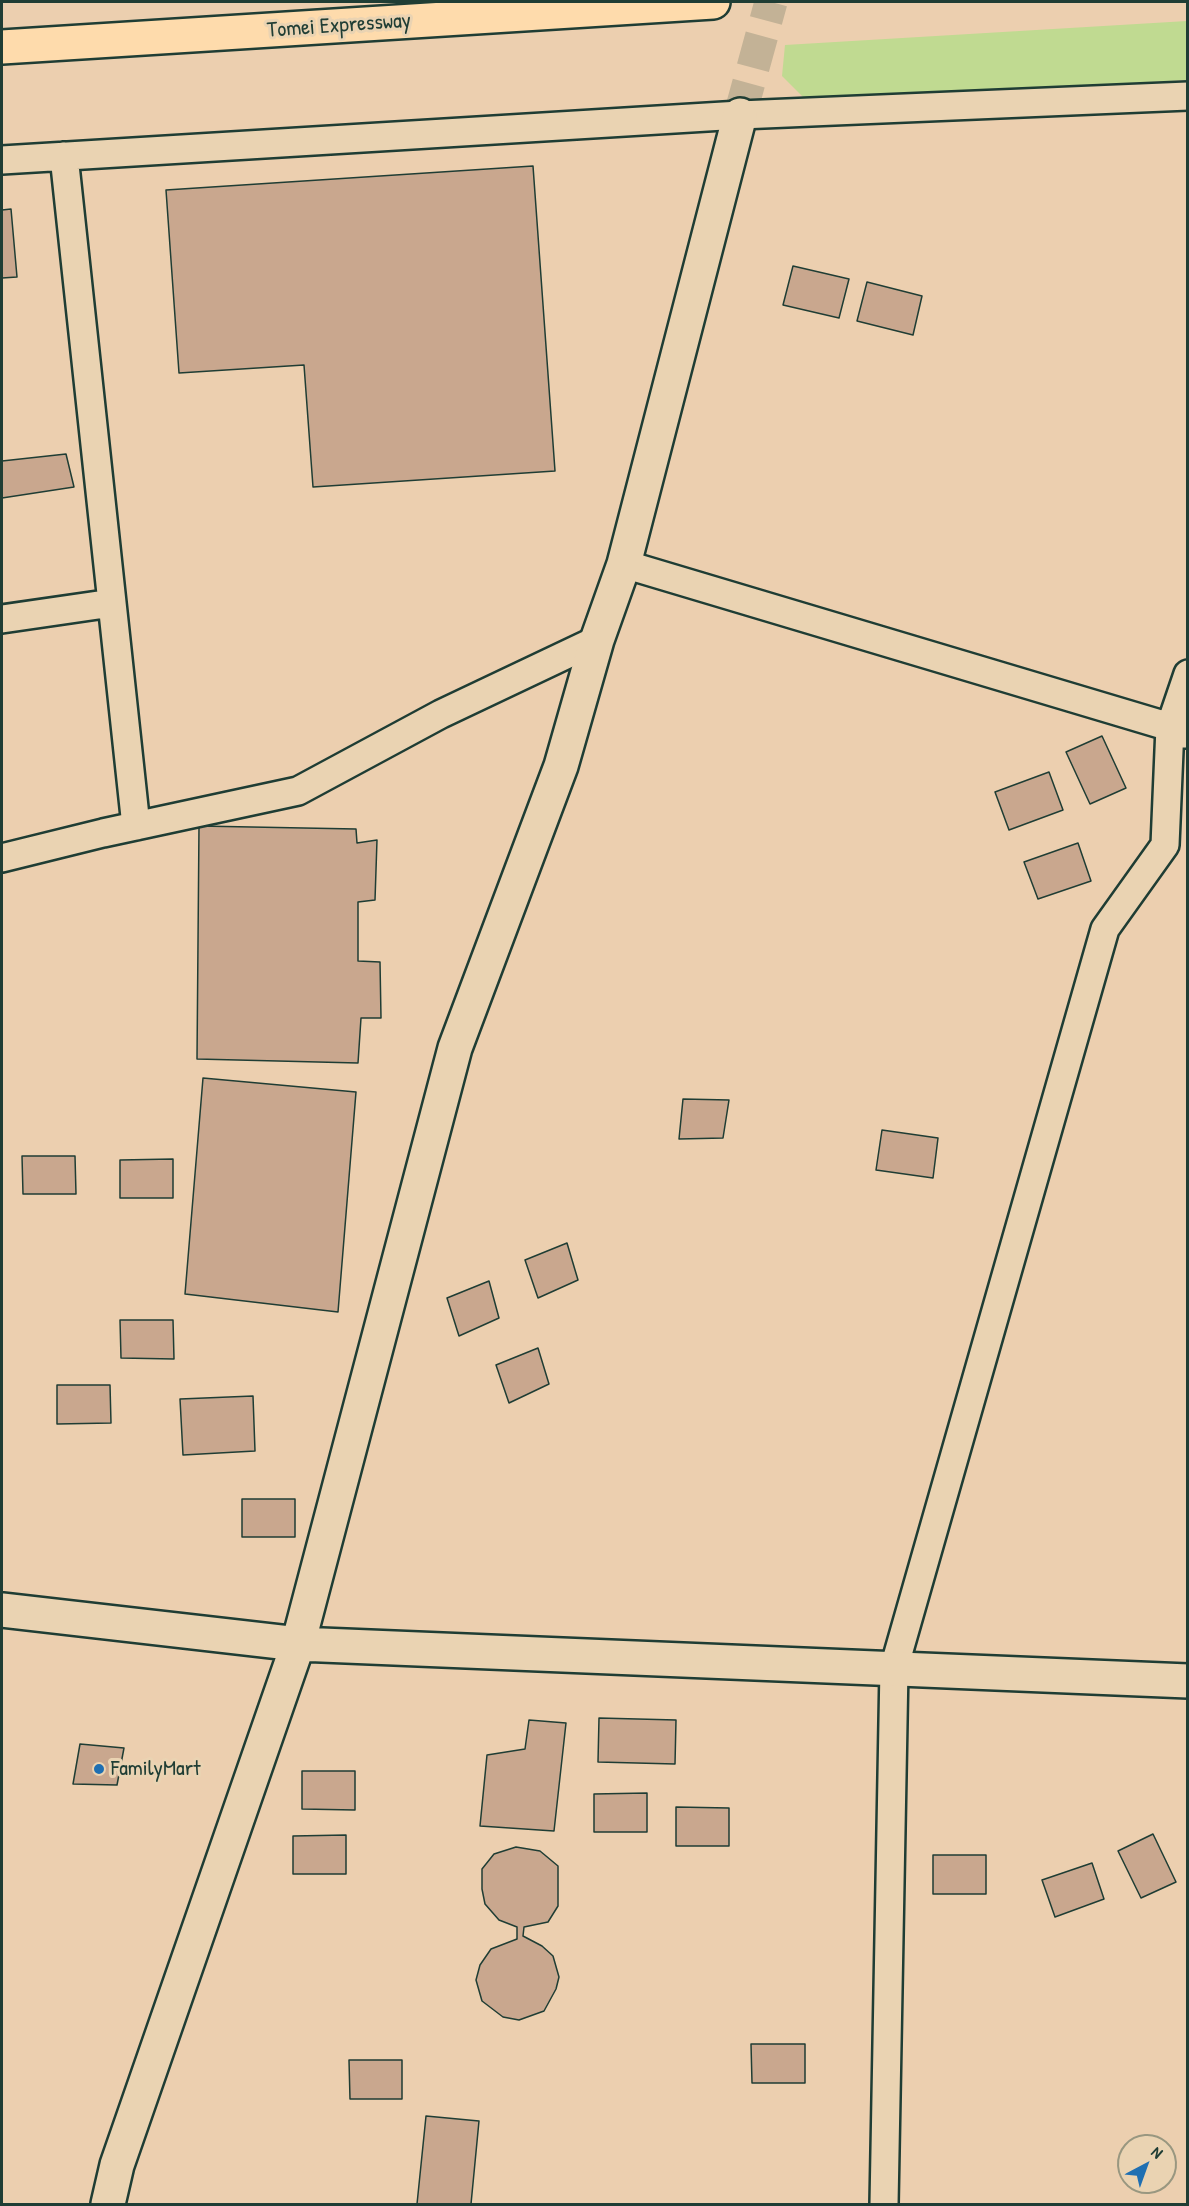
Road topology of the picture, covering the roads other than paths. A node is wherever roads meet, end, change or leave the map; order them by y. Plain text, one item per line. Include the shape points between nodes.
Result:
1 (713, 2) edge
2 (2, 49) edge
3 (1188, 96) edge
4 (740, 115) junction
5 (64, 156) junction
6 (2, 160) edge
7 (624, 564) junction
8 (112, 603) junction
9 (2, 619) edge
10 (597, 640) junction
11 (1188, 674) edge
12 (1179, 731) edge
13 (136, 826) junction
14 (2, 858) edge
15 (2, 1610) edge
16 (298, 1644) junction
17 (894, 1668) junction
18 (1188, 1681) edge
19 (108, 2205) edge
20 (884, 2205) edge

1 - 2 highway, Tomei Expressway
3 - 4 street
4 - 5 street
4 - 7 street
5 - 6 street
5 - 8 street
7 - 10 street
7 - 12 street
8 - 9 street
8 - 13 street
10 - 13 street via 441,714 298,791
10 - 16 street via 561,766 455,1048
11 - 12 street
12 - 17 street via 1165,845 1105,929
13 - 14 street
15 - 16 street
16 - 17 street
16 - 19 street via 117,2164
17 - 18 street
17 - 20 street

